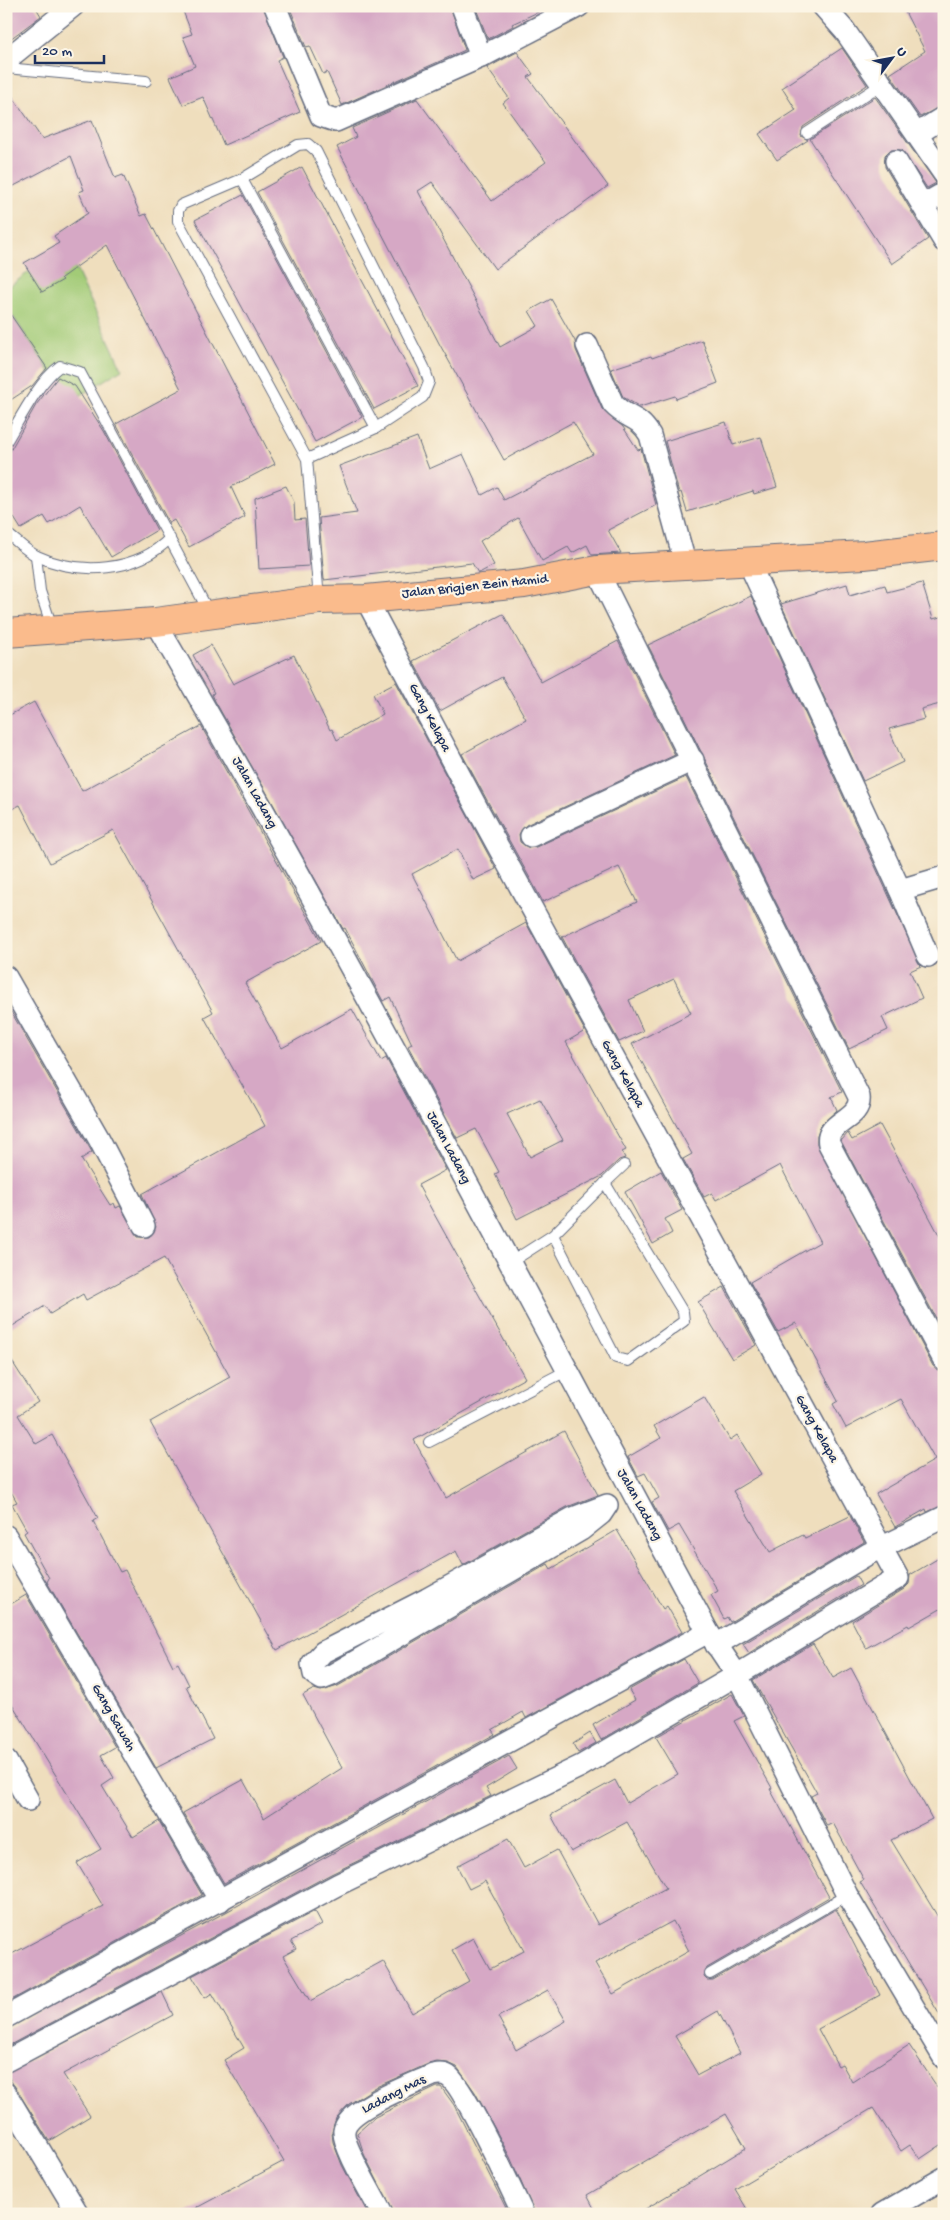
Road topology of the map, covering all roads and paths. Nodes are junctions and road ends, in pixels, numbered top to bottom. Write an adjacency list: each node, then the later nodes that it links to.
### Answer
1 (73, 6): 7 (street)
2 (275, 6): 6 (street)
3 (462, 6): 6 (street)
4 (579, 6): 6 (street)
5 (824, 6): 10 (street)
6 (481, 57)
7 (6, 60)
8 (6, 68): 9 (lane)
9 (146, 81)
10 (882, 84): 12 (lane); 13 (street)
11 (944, 117): 13 (street)
12 (807, 133)
13 (917, 134): 15 (street)
14 (896, 161): 18 (street)
15 (944, 174)
16 (242, 179): 21 (lane); 21 (lane); 23 (lane)
17 (944, 193): 18 (street)
18 (924, 205): 19 (street)
19 (944, 241)
20 (587, 345): 29 (street)
21 (376, 428): 23 (lane)
22 (6, 442): 25 (lane)
23 (307, 459): 32 (lane)
24 (6, 533): 27 (lane)
25 (170, 538): 27 (lane); 33 (lane)
26 (944, 546): 28 (main road, Jalan Brigjen Zein Hamid)
27 (36, 556): 35 (lane)
28 (748, 561): 29 (main road, Jalan Brigjen Zein Hamid); 40 (street)
29 (686, 566): 30 (main road, Jalan Brigjen Zein Hamid)
30 (598, 570): 31 (main road, Jalan Brigjen Zein Hamid); 37 (street)
31 (366, 599): 32 (main road, Jalan Brigjen Zein Hamid); 54 (street, Gang Kelapa)
32 (319, 600): 33 (main road, Jalan Brigjen Zein Hamid)
33 (211, 615): 34 (main road, Jalan Brigjen Zein Hamid)
34 (155, 622): 35 (main road, Jalan Brigjen Zein Hamid); 47 (street, Jalan Ladang)
35 (53, 628): 36 (main road, Jalan Brigjen Zein Hamid)
36 (6, 633)
37 (693, 760): 38 (street); 48 (street)
38 (531, 836)
39 (944, 877): 40 (street)
40 (900, 890): 41 (street)
41 (928, 956)
42 (6, 977): 45 (street)
43 (624, 1166): 44 (lane)
44 (605, 1183): 46 (lane); 46 (lane)
45 (144, 1226)
46 (552, 1235): 47 (lane)
47 (511, 1262): 49 (street, Jalan Ladang)
48 (944, 1360)
49 (566, 1371): 50 (lane); 51 (street, Jalan Ladang)
50 (429, 1442)
51 (630, 1490): 55 (street); 57 (street, Jalan Ladang)
52 (944, 1517): 54 (street)
53 (6, 1536): 63 (street, Gang Sawah)
54 (881, 1547): 57 (street); 59 (street, Gang Kelapa)
55 (432, 1608): 56 (street); 58 (street)
56 (359, 1634): 58 (street); 58 (street)
57 (712, 1639): 59 (street, Jalan Ladang); 63 (street)
58 (372, 1653)
59 (737, 1675): 62 (street, Jalan Ladang); 67 (street)
60 (6, 1761): 61 (street)
61 (28, 1800)
62 (847, 1896): 64 (lane); 66 (street, Jalan Ladang)
63 (220, 1901): 65 (street)
64 (710, 1974)
65 (6, 2017)
66 (941, 2048)
67 (6, 2060)
68 (6, 2094): 70 (street)
69 (944, 2178): 73 (street)
70 (78, 2214)
71 (382, 2214): 72 (street, Ladang Mas)
72 (523, 2214)
73 (882, 2214)

